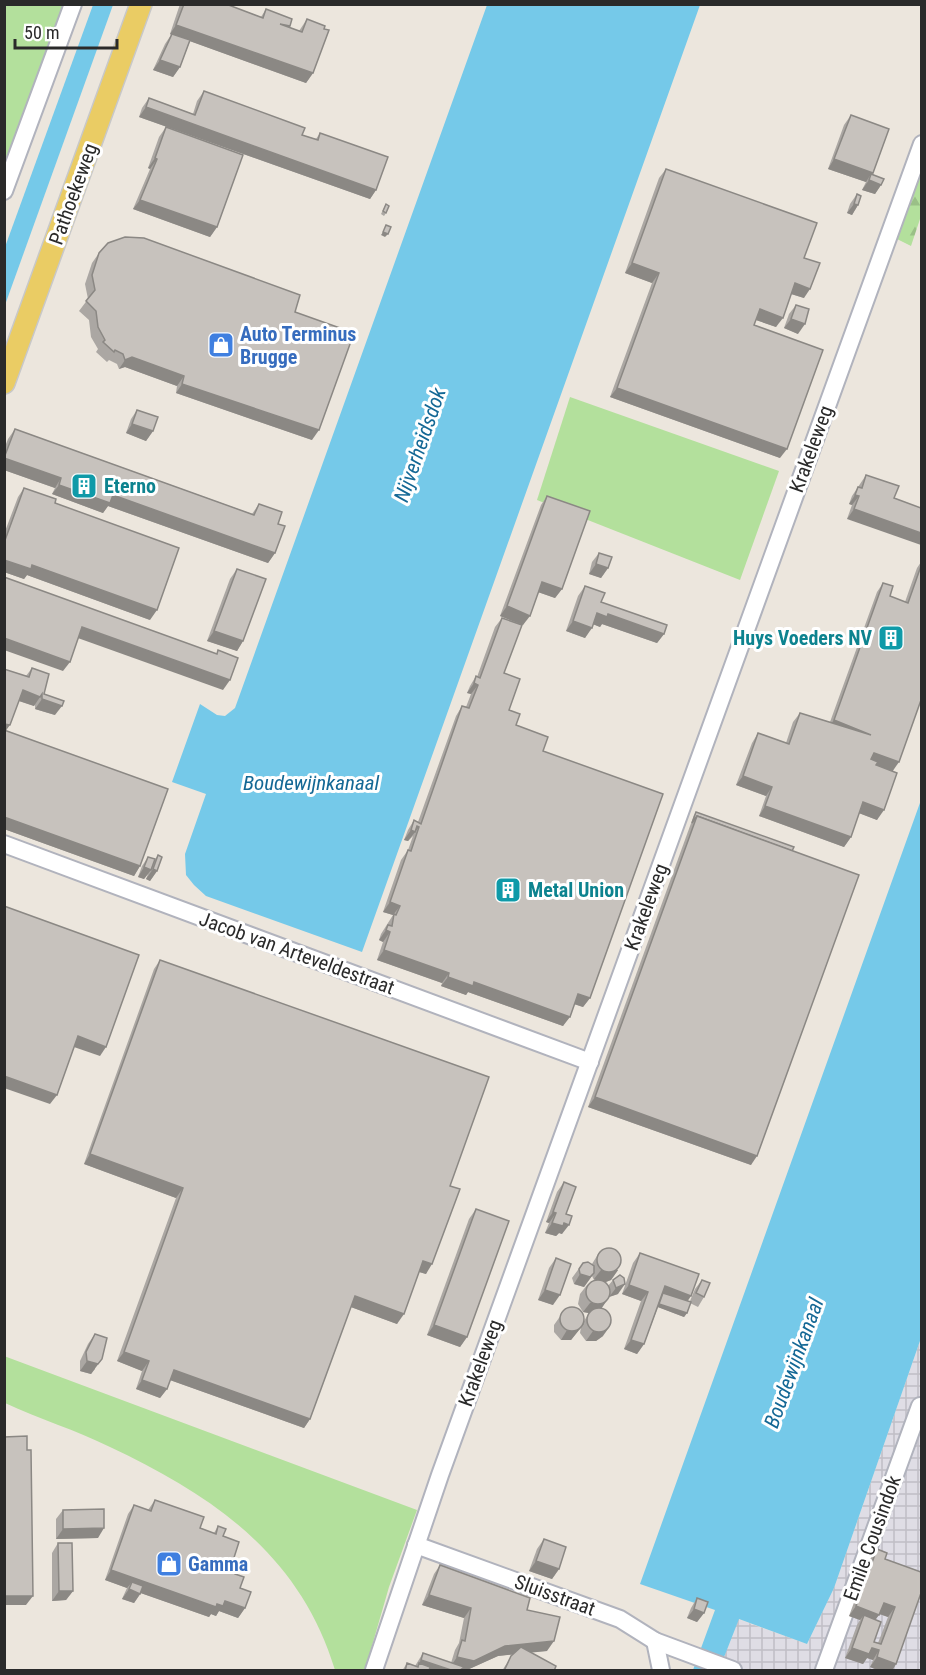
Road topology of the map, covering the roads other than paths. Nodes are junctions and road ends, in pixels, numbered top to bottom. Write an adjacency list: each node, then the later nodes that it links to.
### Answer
1 (73, 4): 4 (street)
2 (141, 4): 5 (main road, Pathoekeweg)
3 (921, 144): 7 (street, Krakeleweg)
4 (4, 191)
5 (4, 383)
6 (4, 844): 7 (street, Jacob van Arteveldestraat)
7 (590, 1062): 9 (street, Krakeleweg)
8 (920, 1406): 14 (street, Emile Cousindok)
9 (416, 1545): 10 (street, Sluisstraat); 12 (street, Krakeleweg)
10 (655, 1641): 11 (street, Sluisstraat); 13 (street)
11 (732, 1670)
12 (374, 1671)
13 (661, 1671)
14 (824, 1671)

